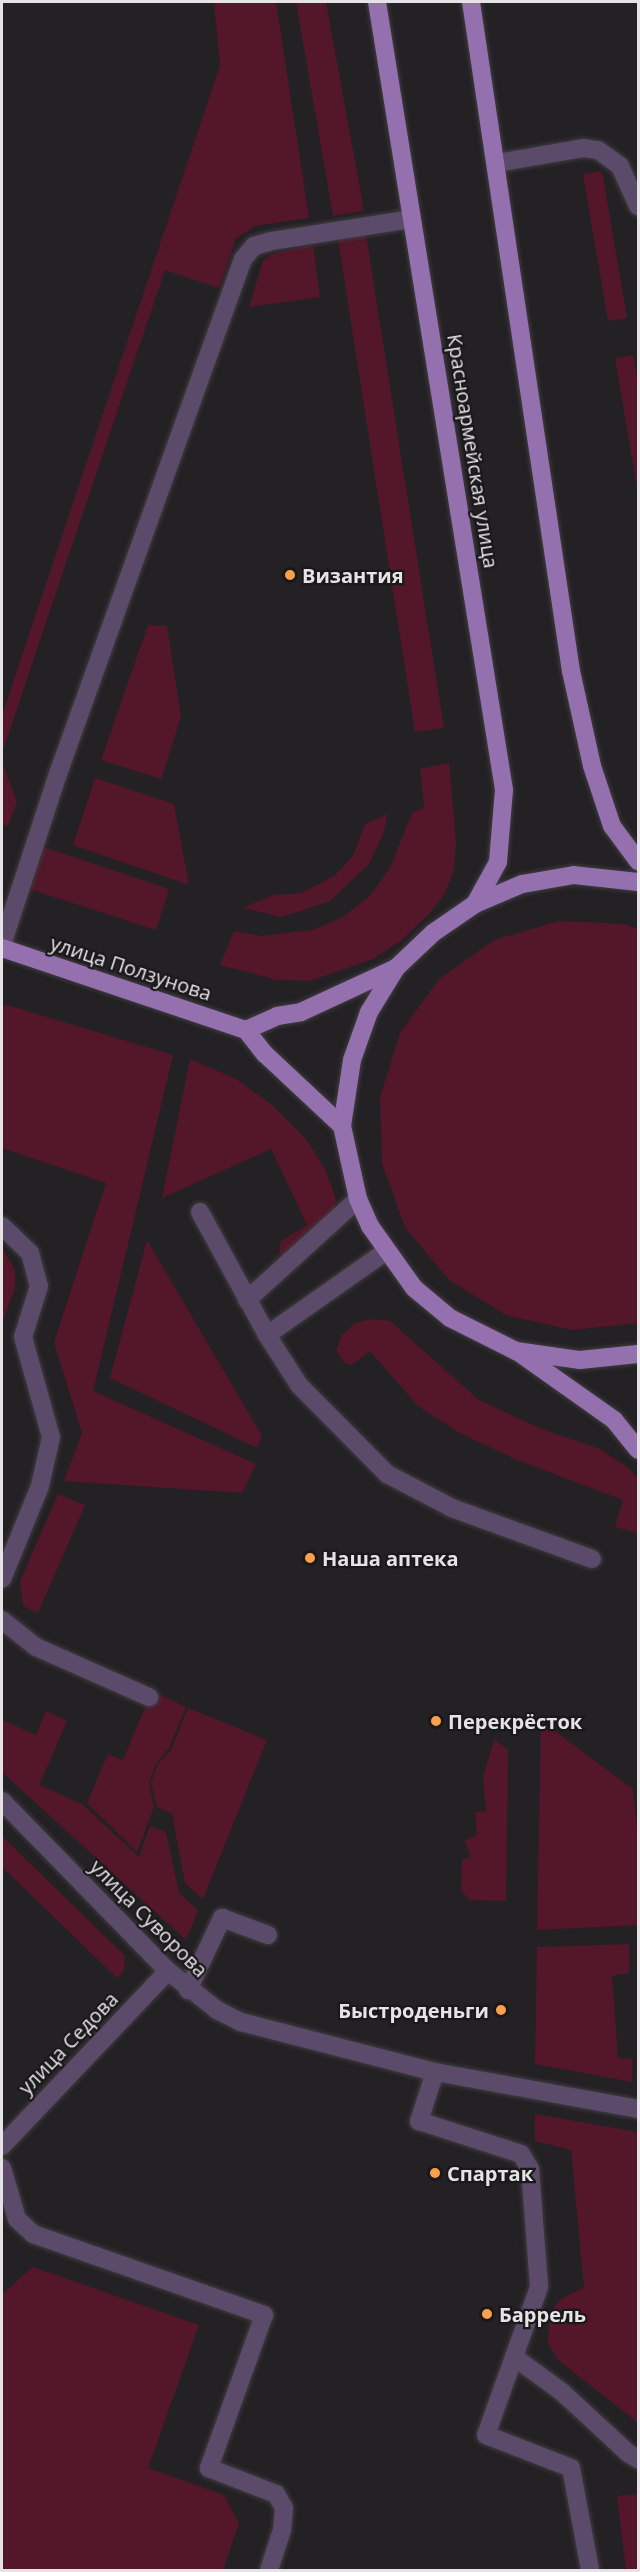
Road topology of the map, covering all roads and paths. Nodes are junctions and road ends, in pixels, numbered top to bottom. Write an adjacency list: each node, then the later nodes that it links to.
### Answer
1 (377, 2): 5 (main road, Красноармейская улица)
2 (471, 2): 3 (main road)
3 (497, 163): 4 (street); 6 (main road)
4 (639, 206)
5 (411, 219): 8 (main road, Красноармейская улица); 9 (street)
6 (639, 861)
7 (639, 882): 8 (main road)
8 (475, 904): 10 (main road)
9 (2, 947): 11 (main road, улица Ползунова)
10 (396, 968): 11 (main road); 12 (main road)
11 (246, 1030): 12 (main road)
12 (342, 1126): 13 (main road)
13 (358, 1199): 16 (main road); 17 (street)
14 (200, 1212): 17 (street)
15 (2, 1226): 23 (street)
16 (385, 1252): 18 (street); 19 (main road)
17 (247, 1300): 18 (street)
18 (267, 1335): 22 (street)
19 (516, 1351): 20 (main road); 21 (main road)
20 (634, 1357)
21 (639, 1450)
22 (592, 1558)
23 (2, 1579)
24 (2, 1620): 25 (street)
25 (149, 1697)
26 (2, 1801): 28 (street, улица Суворова)
27 (268, 1935): 29 (street)
28 (168, 1971): 29 (street, улица Суворова); 32 (street, улица Седова)
29 (188, 1990): 30 (street, улица Суворова)
30 (435, 2072): 31 (street, улица Суворова); 34 (street)
31 (639, 2109)
32 (2, 2146)
33 (2, 2168): 36 (street)
34 (514, 2357): 35 (street); 37 (street)
35 (639, 2459)
36 (269, 2571)
37 (590, 2571)

